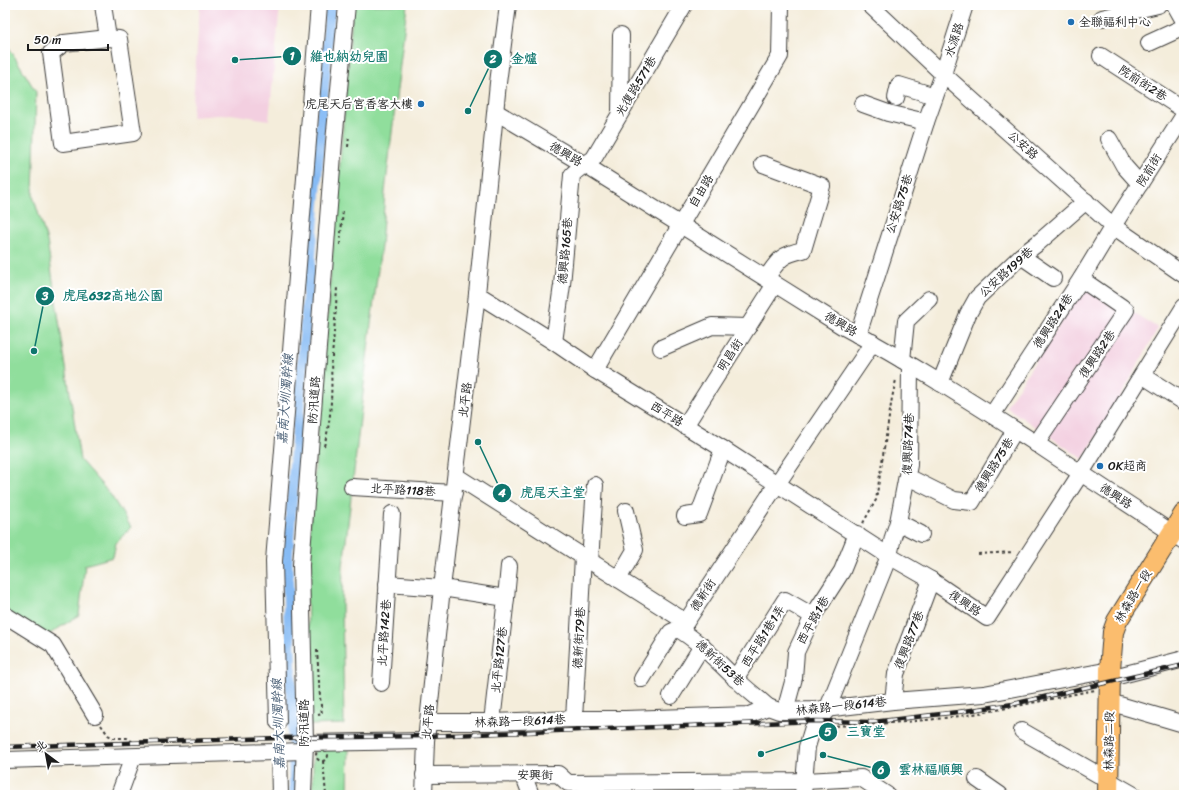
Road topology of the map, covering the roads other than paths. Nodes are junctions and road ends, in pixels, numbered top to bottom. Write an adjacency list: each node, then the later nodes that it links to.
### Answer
1 (103, 5): 15 (street)
2 (319, 5): 95 (street)
3 (347, 5): 101 (street, 防汛道路)
4 (508, 5): 23 (street, 北平路)
5 (684, 5): 24 (street, 光復路571巷)
6 (781, 5): 32 (street, 自由路)
7 (870, 5): 18 (street, 公安路)
8 (965, 5): 18 (street, 水源路)
9 (1158, 5): 11 (street)
10 (1175, 5): 12 (street)
11 (1102, 18)
12 (1184, 21)
13 (1184, 27): 16 (street)
14 (621, 35): 24 (street)
15 (108, 38): 15 (street)
16 (1149, 42)
17 (1102, 56): 22 (street, 院前街2巷)
18 (943, 74): 19 (street, 公安路75巷); 31 (street, 公安路)
19 (935, 96): 20 (street); 26 (street, 公安路75巷)
20 (896, 98)
21 (863, 104): 26 (street)
22 (1184, 110)
23 (496, 112): 29 (street, 德興路); 39 (street, 北平路)
24 (620, 113): 29 (street, 光復路571巷)
25 (1184, 114): 30 (street, 院前街)
26 (926, 122): 43 (street, 公安路75巷)
27 (1109, 139): 30 (street)
28 (763, 164): 38 (street, 明昌街)
29 (585, 165): 32 (street, 德興路); 44 (street, 德興路165巷)
30 (1140, 184): 33 (street, 院前街)
31 (1086, 201): 33 (street, 公安路); 34 (street, 公安路199巷)
32 (681, 225): 38 (street, 德興路); 47 (street, 自由路)
33 (1113, 226): 35 (street, 公安路); 37 (street, 德興路24巷)
34 (1021, 256): 36 (street); 49 (street, 公安路199巷)
35 (1184, 275)
36 (1053, 278)
37 (1081, 279): 51 (street, 德興路24巷); 54 (street, 復興路2巷)
38 (770, 281): 42 (street, 明昌街); 43 (street, 德興路)
39 (477, 294): 44 (street, 西平路); 57 (street, 北平路)
40 (929, 298): 46 (street, 復興路74巷)
41 (1184, 307): 48 (street, 復興路)
42 (748, 327): 45 (street); 52 (street, 明昌街)
43 (865, 338): 46 (street, 德興路); 59 (street, 德新街)
44 (554, 342): 47 (street, 西平路)
45 (661, 348)
46 (906, 363): 49 (street, 德興路); 58 (street, 復興路74巷)
47 (595, 370): 52 (street, 西平路)
48 (1142, 375): 50 (street); 56 (street, 復興路)
49 (940, 382): 51 (street, 德興路)
50 (1184, 402)
51 (992, 415): 53 (street, 德興路)
52 (685, 426): 55 (street, 西平路)
53 (1016, 430): 54 (street, 德興路); 58 (street, 德興路75巷)
54 (1036, 444): 56 (street, 德興路)
55 (723, 449): 59 (street, 西平路); 66 (street)
56 (1081, 473): 70 (street, 德興路); 75 (street, 復興路)
57 (456, 476): 62 (street, 北平路); 72 (street, 德新街)
58 (908, 477): 67 (street, 復興路74巷)
59 (777, 484): 68 (street, 西平路); 81 (street, 德新街)
60 (595, 485): 72 (street, 德新街79巷)
61 (352, 487): 62 (street, 北平路118巷)
62 (454, 493): 77 (street, 北平路)
63 (626, 511): 74 (street)
64 (392, 514): 76 (street, 北平路142巷)
65 (1184, 514): 70 (main road, 林森路一段)
66 (685, 516)
67 (898, 522): 69 (street); 71 (street, 復興路74巷)
68 (857, 534): 71 (street, 西平路); 80 (street, 西平路1巷)
69 (921, 534)
70 (1178, 537): 87 (main road, 林森路一段)
71 (889, 556): 75 (street, 復興路); 91 (street)
72 (586, 560): 74 (street, 德新街); 94 (street, 德新街79巷)
73 (509, 566): 78 (street, 北平路127巷)
74 (618, 579): 81 (street, 德新街)
75 (931, 580): 89 (street, 復興路77巷)
76 (387, 584): 77 (street, 北平路142巷); 86 (street, 北平路142巷)
77 (442, 588): 78 (street); 96 (street, 北平路)
78 (506, 598): 97 (street, 北平路127巷)
79 (5, 615): 93 (street)
80 (814, 616): 85 (street, 西平路1巷1弄); 92 (street, 西平路1巷)
81 (682, 625): 82 (street, 德新街53巷); 84 (street)
82 (702, 646): 85 (street, 德新街53巷); 88 (street)
83 (1184, 659): 87 (street, 林森路一段614巷)
84 (642, 679)
85 (736, 679): 90 (street, 德新街53巷)
86 (380, 682)
87 (1110, 684): 89 (street, 林森路一段614巷); 98 (street); 108 (main road, 林森路二段)
88 (671, 696)
89 (893, 701): 91 (street, 林森路一段614巷)
90 (768, 707): 92 (street, 林森路一段614巷); 94 (street, 林森路一段614巷)
91 (827, 710): 92 (street, 林森路一段614巷); 110 (street)
92 (785, 711)
93 (95, 715)
94 (574, 719): 97 (street, 林森路一段614巷)
95 (278, 722)
96 (428, 722): 97 (street, 林森路一段614巷); 100 (street, 北平路)
97 (492, 722)
98 (1184, 724)
99 (1022, 731): 108 (street)
100 (426, 741): 101 (street); 106 (street, 北平路)
101 (305, 747): 102 (street); 113 (street, 防汛道路)
102 (279, 752): 103 (street); 112 (street)
103 (133, 757): 104 (street); 111 (street)
104 (5, 760)
105 (523, 774): 106 (street, 安興街); 109 (street, 安興街); 115 (street)
106 (424, 775): 114 (street, 北平路)
107 (977, 779): 117 (street)
108 (1108, 787): 118 (street)
109 (643, 788): 110 (street, 安興街)
110 (804, 788): 116 (street, 安興街)
111 (119, 795)
112 (280, 795)
113 (303, 795)
114 (424, 795)
115 (532, 795)
116 (888, 795)
117 (1000, 795)
118 (1134, 795)

